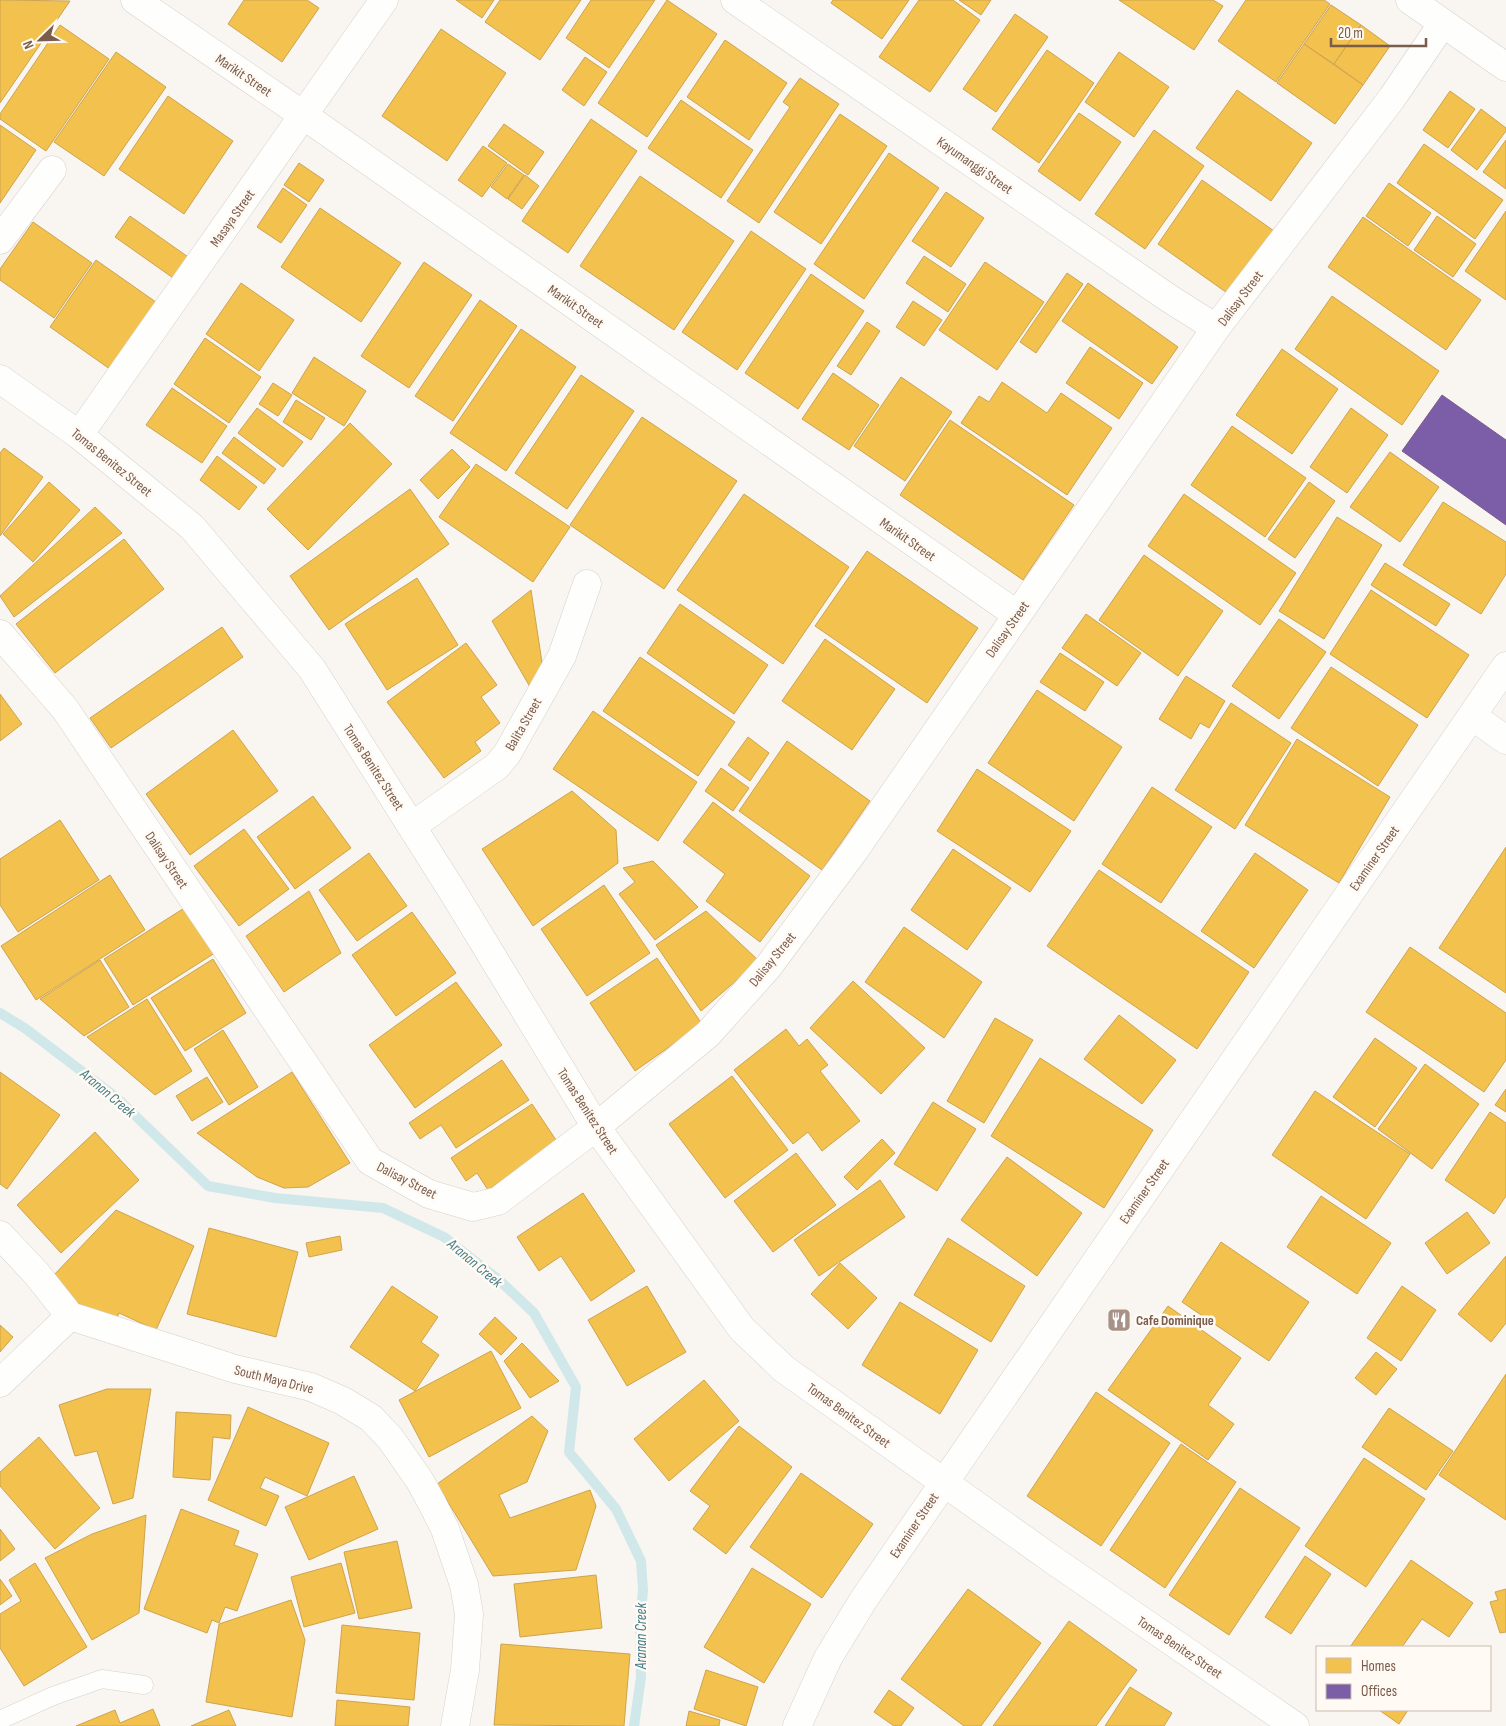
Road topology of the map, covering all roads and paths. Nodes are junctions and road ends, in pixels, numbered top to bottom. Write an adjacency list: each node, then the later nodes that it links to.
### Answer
1 (134, 0): 7 (street, Marikit Street)
2 (384, 0): 7 (street, Masaya Street)
3 (735, 0): 10 (street, Kayumanggi Street)
4 (1410, 0): 5 (street)
5 (1443, 23): 6 (street); 10 (street, Dalisay Street)
6 (1506, 67)
7 (303, 115): 12 (street, Masaya Street); 14 (street, Marikit Street)
8 (52, 170): 9 (street)
9 (0, 240)
10 (1216, 328): 14 (street, Dalisay Street)
11 (0, 379): 12 (street, Tomas Benitez Street)
12 (79, 434): 19 (street, Tomas Benitez Street)
13 (587, 584): 19 (street, Balita Street)
14 (1016, 614): 20 (street, Dalisay Street)
15 (0, 634): 20 (street, Dalisay Street)
16 (1506, 666): 17 (street, Examiner Street)
17 (1472, 716): 18 (street); 24 (street, Examiner Street)
18 (1506, 740)
19 (412, 826): 20 (street, Tomas Benitez Street)
20 (596, 1127): 24 (street, Tomas Benitez Street)
21 (0, 1235): 22 (street)
22 (70, 1316): 23 (street); 27 (street, South Maya Drive)
23 (0, 1383)
24 (943, 1482): 28 (street, Examiner Street); 29 (street, Tomas Benitez Street)
25 (144, 1685): 26 (lane)
26 (0, 1720)
27 (455, 1726)
28 (797, 1726)
29 (1295, 1726)

